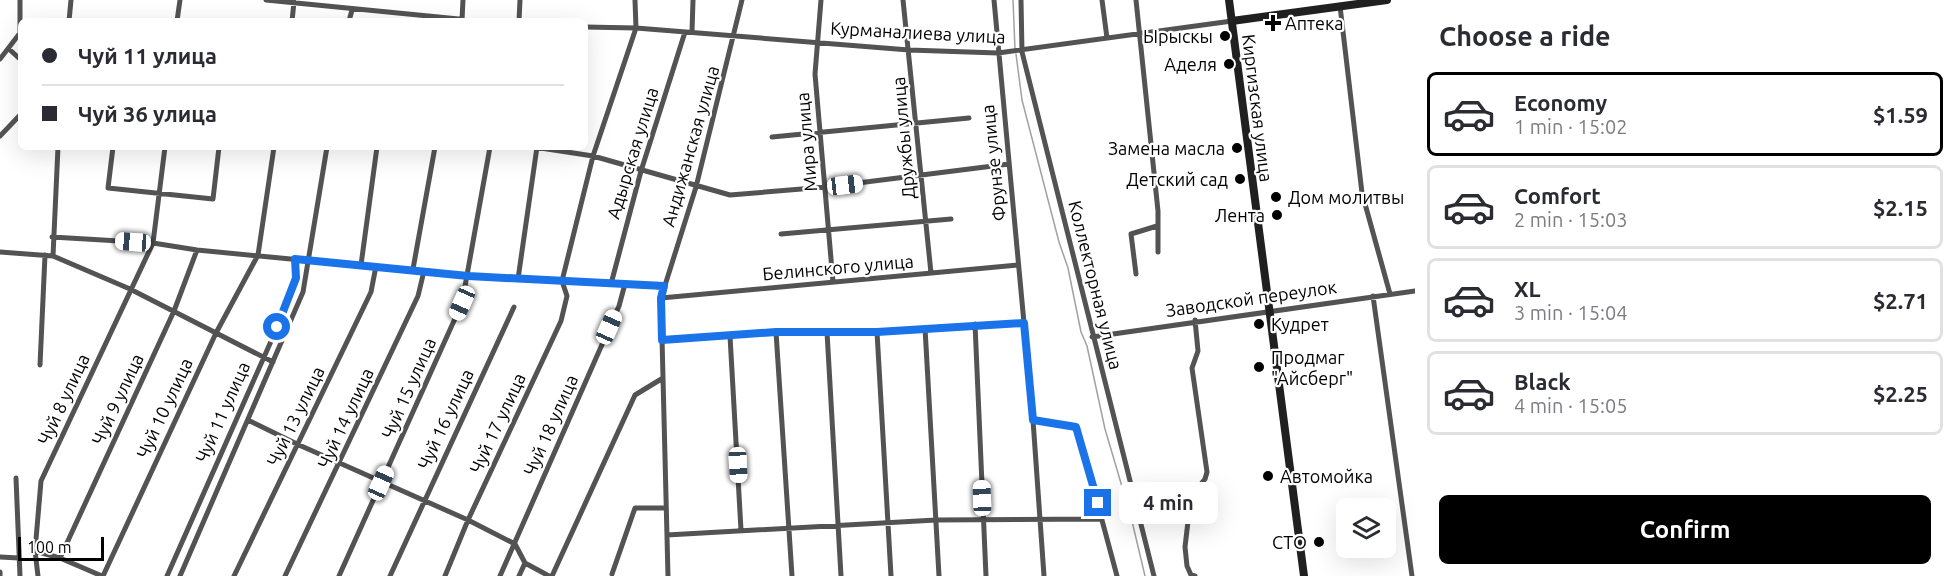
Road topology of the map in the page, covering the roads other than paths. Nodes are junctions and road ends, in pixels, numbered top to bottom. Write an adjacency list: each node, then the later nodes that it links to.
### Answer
1 (20, 0): 22 (street)
2 (71, 0): 23 (street)
3 (180, 0): 24 (street)
4 (266, 0): 18 (street)
5 (463, 0): 28 (street)
6 (520, 0): 29 (street)
7 (635, 0): 32 (street)
8 (693, 0): 33 (street, Адырская улица)
9 (742, 0): 36 (street, Андижанская улица)
10 (821, 0): 38 (street, Мира улица)
11 (903, 0): 40 (street, Дружбы улица)
12 (994, 0): 42 (street, Фрунзе улица)
13 (1021, 0): 41 (street, Коллекторная улица)
14 (1102, 0): 37 (street)
15 (1136, 0): 34 (street)
16 (1229, 0): 30 (main road, Киргизская улица)
17 (1387, 0): 20 (main road, Курманалиева улица)
18 (294, 2): 21 (street); 25 (street)
19 (1328, 4): 20 (main road, Курманалиева улица); 30 (main road, Курманалиева улица)
20 (1340, 6): 100 (street)
21 (352, 10): 26 (street); 27 (street)
22 (20, 18)
23 (69, 18)
24 (177, 18)
25 (291, 18)
26 (350, 18)
27 (401, 18)
28 (462, 18)
29 (519, 18)
30 (1232, 21): 34 (street, Курманалиева улица); 104 (main road, Киргизская улица)
31 (588, 27): 32 (street, Курманалиева улица)
32 (636, 28): 33 (street, Курманалиева улица); 62 (street, Чуй 17 улица)
33 (688, 32): 36 (street, Курманалиева улица); 64 (street, Адырская улица)
34 (1140, 33): 37 (street, Курманалиева улица); 71 (street)
35 (18, 36): 39 (street)
36 (732, 36): 38 (street, Курманалиева улица); 66 (street, Андижанская улица)
37 (1107, 38): 41 (street, Курманалиева улица)
38 (816, 42): 40 (street, Курманалиева улица); 48 (street, Мира улица)
39 (9, 50): 43 (street); 44 (street)
40 (909, 50): 42 (street, Курманалиева улица); 47 (street, Дружбы улица)
41 (1022, 52): 42 (street, Курманалиева улица); 115 (street, Коллекторная улица)
42 (998, 53): 63 (street, Фрунзе улица)
43 (18, 58)
44 (0, 59)
45 (18, 117): 49 (street)
46 (969, 118): 47 (street)
47 (916, 123): 48 (street); 65 (street, Дружбы улица)
48 (822, 133): 50 (street); 67 (street, Мира улица)
49 (0, 136)
50 (772, 137)
51 (58, 150): 74 (street)
52 (113, 150): 68 (street)
53 (165, 150): 68 (street, Чуй 8 улица)
54 (219, 150): 68 (street)
55 (274, 150): 80 (street, Чуй 10 улица)
56 (327, 150): 83 (street)
57 (377, 150): 84 (street)
58 (434, 150): 87 (street)
59 (489, 150): 91 (street, Чуй 15 улица)
60 (536, 150): 92 (street)
61 (555, 150): 62 (street)
62 (593, 156): 64 (street); 93 (street, Чуй 17 улица)
63 (1009, 164): 65 (street); 85 (street, Фрунзе улица)
64 (641, 171): 66 (street); 95 (street, Адырская улица)
65 (921, 176): 67 (street); 70 (street, Дружбы улица)
66 (696, 187): 67 (street); 97 (street, Андижанская улица)
67 (826, 188): 72 (street, Мира улица)
68 (161, 193): 75 (street, Чуй 8 улица)
69 (951, 219): 70 (street)
70 (926, 221): 72 (street); 89 (street, Дружбы улица)
71 (1156, 226): 78 (street); 90 (street)
72 (829, 230): 73 (street); 94 (street, Мира улица)
73 (782, 234)
74 (52, 237): 75 (street); 81 (street)
75 (153, 243): 76 (street); 98 (street, Чуй 8 улица)
76 (197, 250): 80 (street); 105 (street, Чуй 9 улица)
77 (0, 252): 79 (street)
78 (1158, 252)
79 (45, 255): 81 (street); 119 (street)
80 (258, 255): 82 (street); 113 (street, Чуй 10 улица)
81 (53, 256): 98 (street)
82 (295, 259): 83 (street); 117 (street, Чуй 11 улица)
83 (309, 260): 84 (street); 118 (street)
84 (361, 265): 86 (street)
85 (1018, 265): 89 (street, Белинского улица); 107 (street, Фрунзе улица)
86 (376, 266): 87 (street); 123 (street, Чуй 13 улица)
87 (412, 269): 88 (street)
88 (424, 271): 91 (street); 124 (street, Чуй 14 улица)
89 (931, 273): 94 (street, Белинского улица)
90 (1136, 274)
91 (468, 276): 92 (street); 126 (street, Чуй 15 улица)
92 (518, 279): 93 (street)
93 (562, 281): 95 (street); 131 (street, Чуй 17 улица)
94 (833, 282): 102 (street, Белинского улица)
95 (611, 284): 96 (street)
96 (625, 284): 97 (street); 139 (street, Чуй 18 улица)
97 (664, 286): 102 (street, Андижанская улица)
98 (130, 289): 105 (street); 140 (street, Чуй 8 улица)
99 (1415, 291): 100 (street, Заводской переулок)
100 (1390, 294): 101 (street, Заводской переулок)
101 (1373, 296): 104 (street, Заводской переулок); 170 (street)
102 (661, 298): 116 (street, Андижанская улица)
103 (514, 308): 127 (street, Чуй 16 улица)
104 (1269, 310): 106 (street, Заводской переулок); 169 (main road, Киргизская улица)
105 (174, 311): 113 (street); 143 (street, Чуй 9 улица)
106 (1195, 320): 115 (street, Заводской переулок); 168 (street)
107 (1024, 323): 108 (street); 122 (street, Фрунзе улица)
108 (975, 324): 109 (street); 132 (street)
109 (925, 328): 112 (street); 129 (street)
110 (776, 332): 111 (street); 114 (street); 136 (street)
111 (827, 332): 112 (street); 135 (street)
112 (877, 332): 134 (street)
113 (216, 333): 117 (street); 148 (street, Чуй 10 улица)
114 (730, 336): 116 (street); 137 (street)
115 (1092, 337): 167 (street, Коллекторная улица)
116 (662, 340): 120 (street, Андижанская улица)
117 (262, 357): 118 (street); 149 (street, Чуй 11 улица)
118 (273, 362): 121 (street)
119 (40, 365)
120 (663, 378): 128 (street, Андижанская улица); 158 (street)
121 (248, 420): 123 (street); 150 (street)
122 (1033, 420): 130 (street); 133 (street, Фрунзе улица)
123 (299, 445): 124 (street); 151 (street, Чуй 13 улица)
124 (341, 462): 126 (street); 152 (street, Чуй 14 улица)
125 (16, 478): 142 (street)
126 (381, 483): 127 (street); 153 (street, Чуй 15 улица)
127 (423, 501): 131 (street); 154 (street, Чуй 16 улица)
128 (666, 508): 138 (street, Андижанская улица); 145 (street)
129 (936, 519): 132 (street); 134 (street); 163 (street)
130 (1102, 519): 133 (street); 166 (street)
131 (468, 520): 139 (street); 155 (street, Чуй 17 улица)
132 (983, 520): 133 (street); 164 (street)
133 (1040, 521): 165 (street, Фрунзе улица)
134 (888, 522): 135 (street); 162 (street)
135 (838, 525): 136 (street); 161 (street)
136 (789, 528): 137 (street); 160 (street)
137 (741, 530): 138 (street)
138 (667, 535): 159 (street, Андижанская улица)
139 (514, 544): 144 (street); 156 (street, Чуй 18 улица)
140 (35, 551): 143 (street); 147 (street, Чуй 8 улица)
141 (0, 557): 142 (street)
142 (19, 558): 146 (street)
143 (60, 558): 148 (street)
144 (525, 563): 157 (street); 158 (street)
145 (612, 574)
146 (20, 576)
147 (38, 576)
148 (102, 576)
149 (167, 576)
150 (180, 576)
151 (234, 576)
152 (285, 576)
153 (339, 576)
154 (390, 576)
155 (445, 576)
156 (500, 576)
157 (519, 576)
158 (551, 576)
159 (668, 576)
160 (792, 576)
161 (841, 576)
162 (891, 576)
163 (939, 576)
164 (986, 576)
165 (1044, 576)
166 (1117, 576)
167 (1154, 576)
168 (1195, 576)
169 (1304, 576)
170 (1412, 576)

